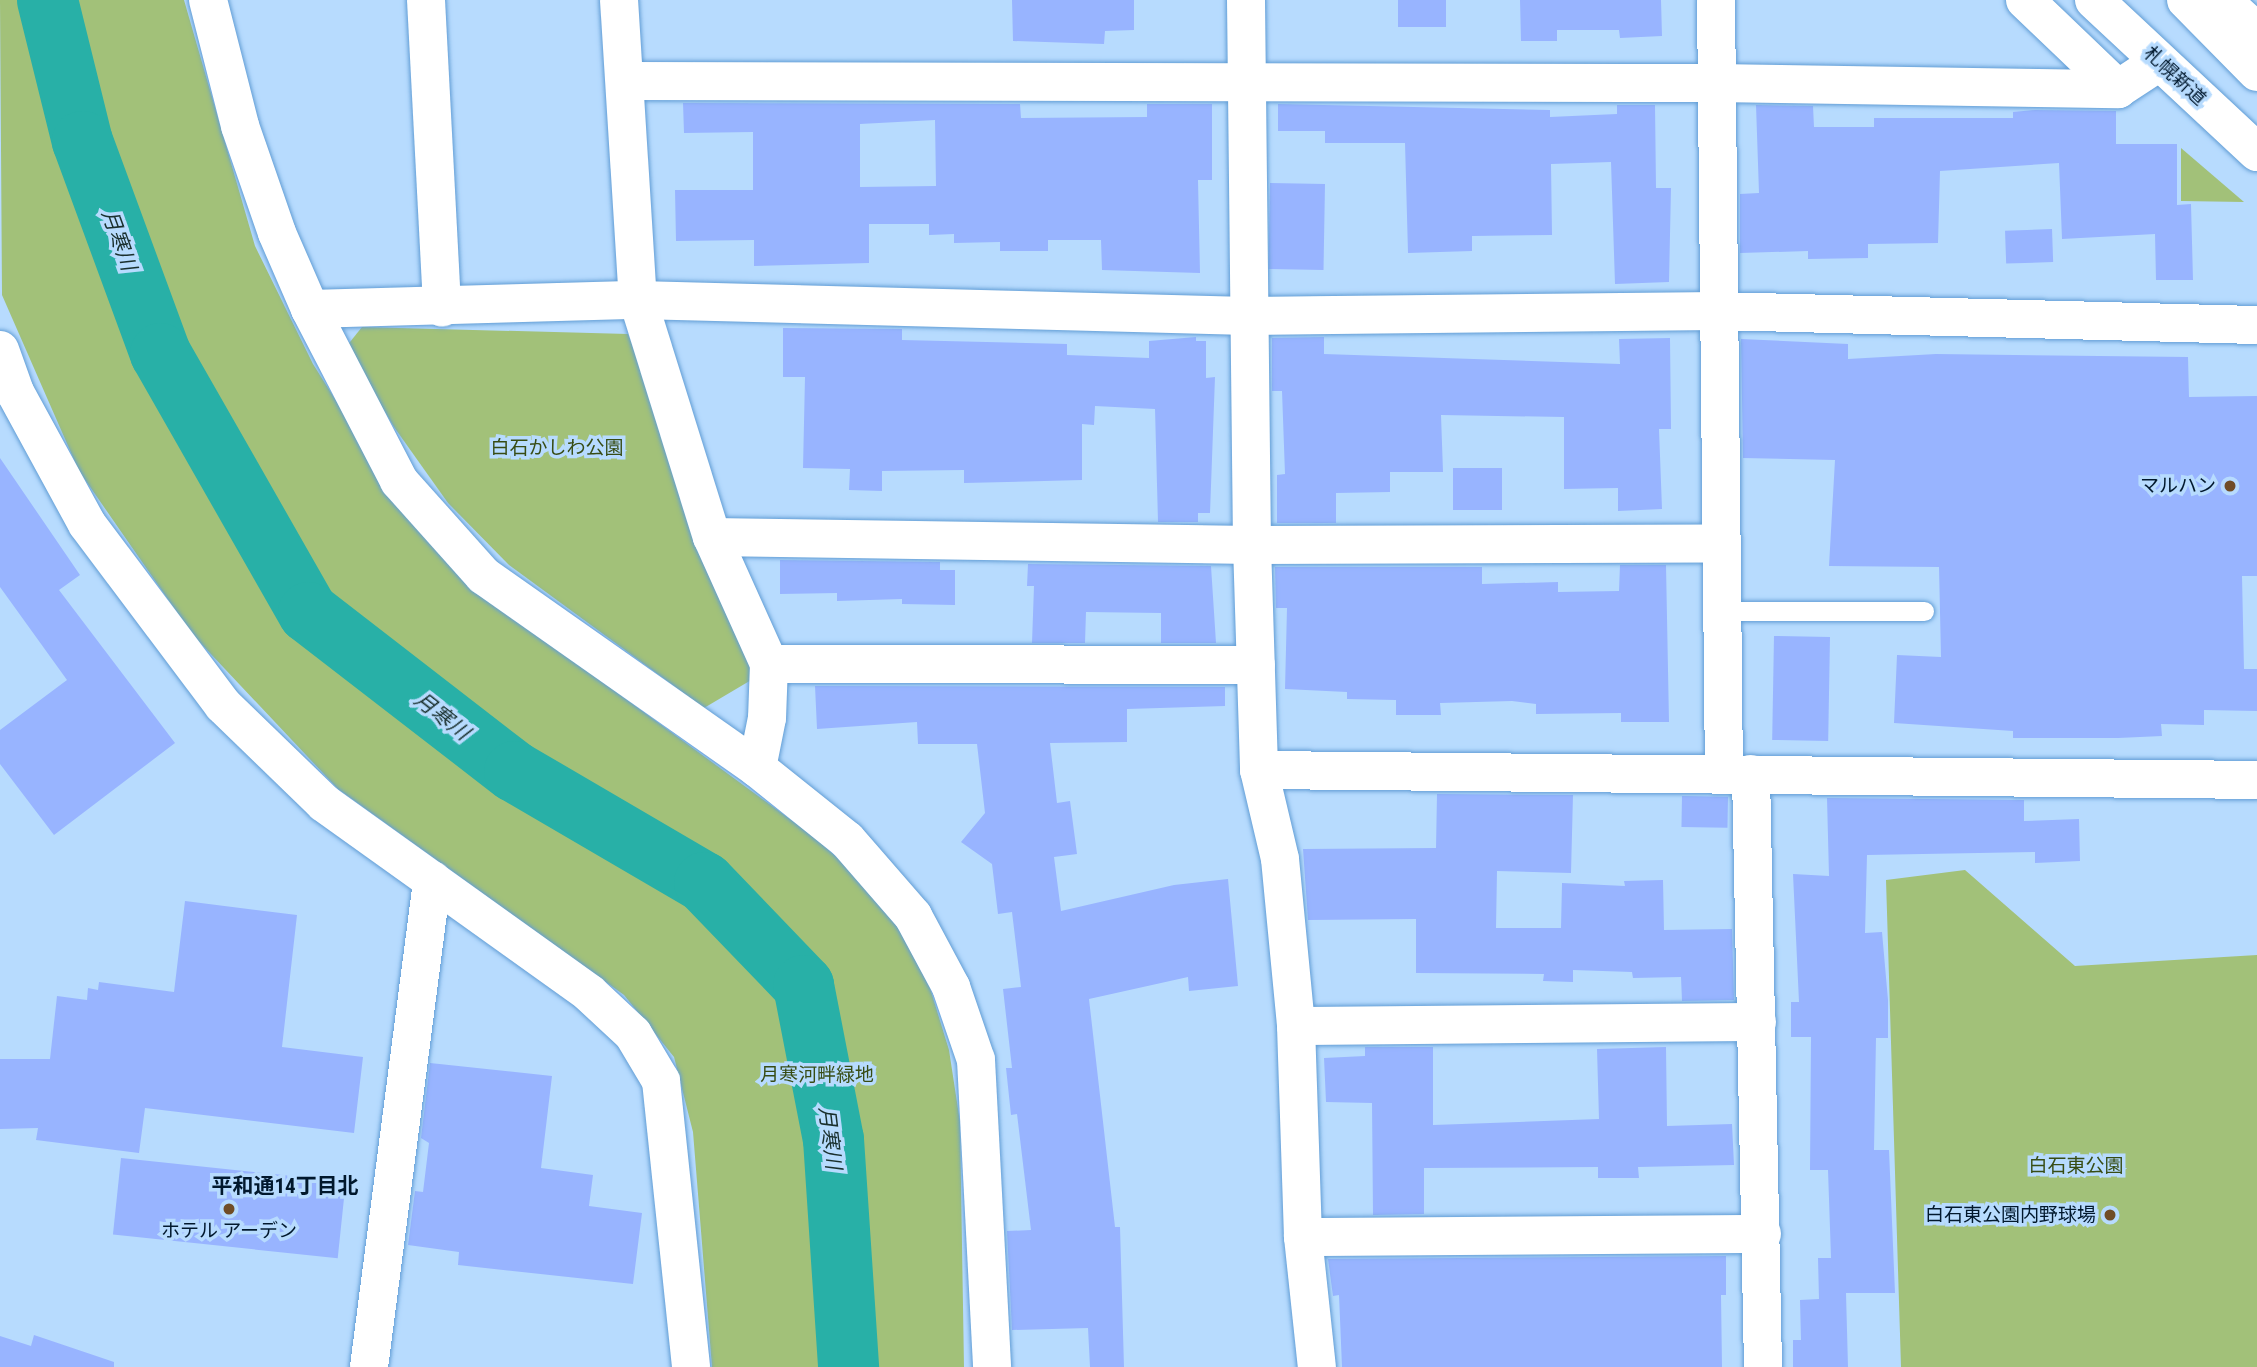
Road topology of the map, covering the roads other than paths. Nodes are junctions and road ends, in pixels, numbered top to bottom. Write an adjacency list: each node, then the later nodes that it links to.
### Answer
1 (208, 0): 20 (main road)
2 (426, 0): 19 (main road)
3 (619, 0): 13 (main road)
4 (1246, 0): 15 (main road)
5 (1716, 0): 14 (main road)
6 (2025, 0): 16 (main road)
7 (2094, 0): 11 (main road, 札幌新道)
8 (2186, 0): 12 (main road)
9 (2222, 0): 10 (main road)
10 (2257, 32)
11 (2159, 62): 16 (main road); 17 (main road, 札幌新道)
12 (2257, 72)
13 (626, 81): 15 (main road); 18 (main road)
14 (1716, 83): 15 (main road); 16 (main road); 21 (main road)
15 (1247, 86): 22 (main road)
16 (2118, 89)
17 (2257, 152)
18 (638, 300): 19 (main road); 22 (main road); 25 (main road)
19 (442, 308): 20 (main road)
20 (310, 309): 32 (main road)
21 (1718, 311): 22 (main road); 23 (main road); 26 (main road)
22 (1248, 316): 27 (main road)
23 (2257, 325)
24 (1, 354): 36 (main road)
25 (712, 537): 27 (main road); 30 (main road)
26 (1721, 543): 27 (main road); 28 (main road)
27 (1252, 545): 31 (main road)
28 (1722, 611): 29 (lane); 34 (main road)
29 (1924, 611)
30 (769, 664): 31 (main road); 32 (main road)
31 (1256, 664): 33 (main road)
32 (757, 768): 43 (main road)
33 (1259, 770): 34 (main road); 38 (main road)
34 (1737, 774): 35 (main road); 37 (main road)
35 (2257, 780)
36 (432, 880): 41 (main road); 42 (main road)
37 (1757, 1022): 38 (main road); 39 (main road)
38 (1296, 1026): 40 (main road)
39 (1762, 1234): 40 (main road); 45 (main road)
40 (1303, 1237): 44 (main road)
41 (369, 1367)
42 (691, 1367)
43 (992, 1367)
44 (1317, 1367)
45 (1763, 1367)

